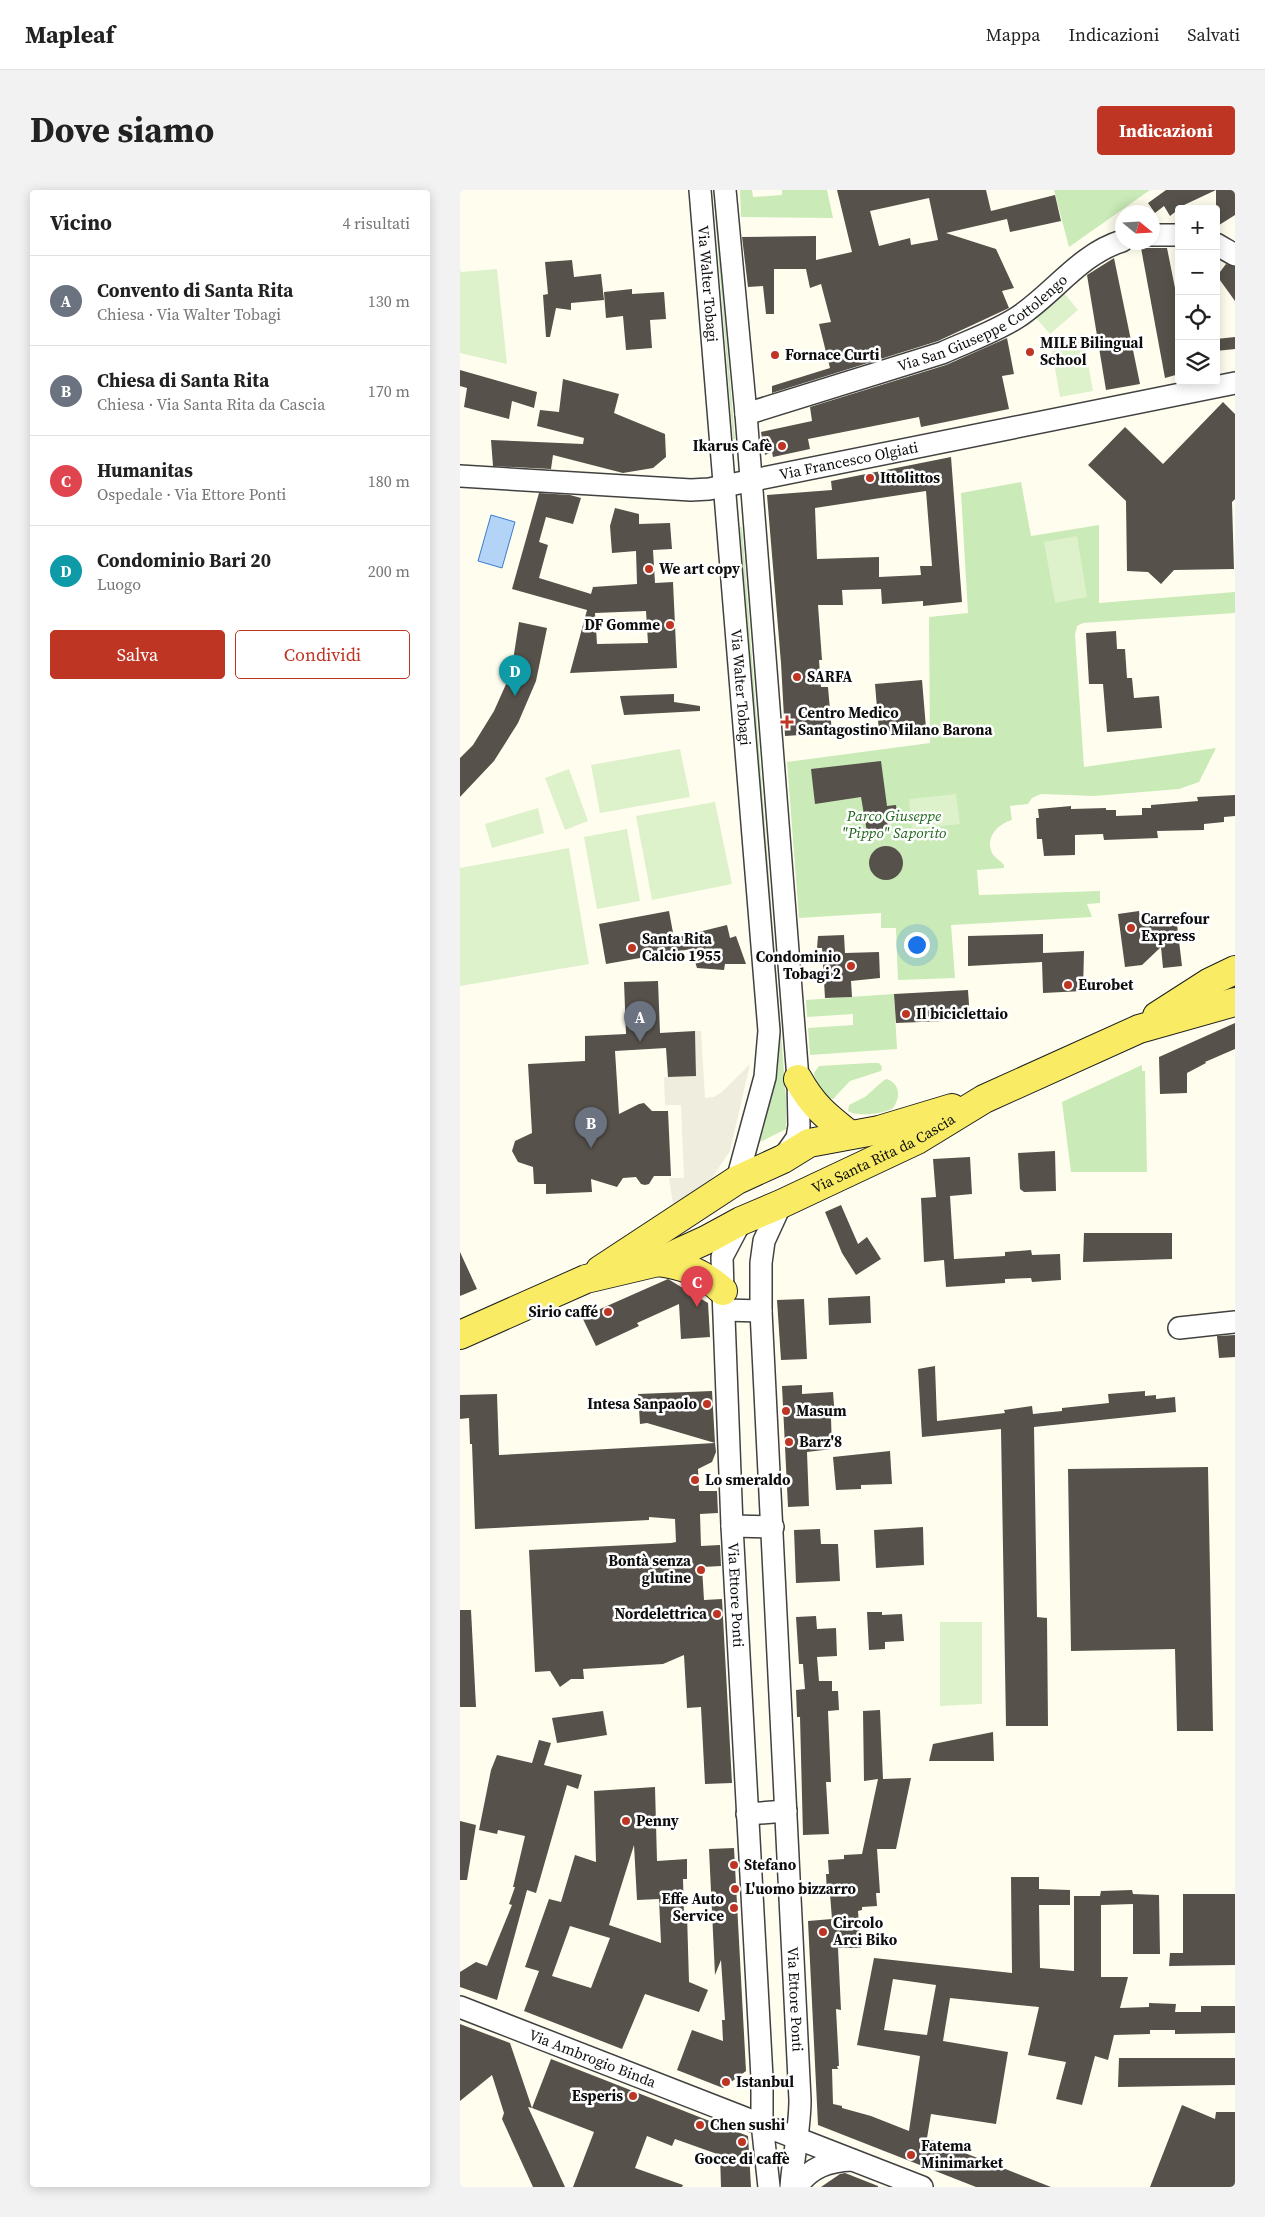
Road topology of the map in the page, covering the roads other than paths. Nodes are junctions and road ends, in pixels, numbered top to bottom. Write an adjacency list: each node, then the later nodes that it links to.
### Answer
1 (700, 190): 12 (street, Via Walter Tobagi)
2 (725, 190): 9 (street, Via Walter Tobagi)
3 (1160, 235): 4 (street)
4 (1175, 235)
5 (1115, 243): 9 (street, Via San Giuseppe Cottolengo)
6 (1220, 247): 7 (street)
7 (1235, 256)
8 (1235, 383): 11 (street, Via Francesco Olgiati)
9 (746, 414): 11 (street, Via Walter Tobagi)
10 (460, 476): 12 (street, Via Francesco Olgiati)
11 (751, 482): 12 (street, Via Francesco Olgiati); 16 (street, Via Walter Tobagi)
12 (724, 486): 20 (street, Via Walter Tobagi)
13 (1235, 970): 15 (main road)
14 (1235, 1002): 15 (main road)
15 (1139, 1029): 17 (main road, Via Santa Rita da Cascia)
16 (798, 1079): 18 (main road, Via Walter Tobagi); 19 (street, Via Walter Tobagi)
17 (984, 1099): 18 (main road, Via Santa Rita da Cascia); 21 (main road, Via Santa Rita da Cascia)
18 (850, 1135): 19 (main road, Via Santa Rita da Cascia)
19 (783, 1159): 20 (main road, Via Santa Rita da Cascia); 21 (main road)
20 (738, 1180): 22 (main road); 24 (main road)
21 (781, 1204): 22 (main road, Via Santa Rita da Cascia); 26 (street, Via Ettore Ponti)
22 (741, 1221): 23 (main road); 25 (street, Via Ettore Ponti)
23 (658, 1262): 24 (main road); 25 (main road)
24 (586, 1279): 29 (main road)
25 (724, 1301): 26 (street); 30 (street, Via Ettore Ponti)
26 (761, 1311): 31 (street, Via Ettore Ponti)
27 (1235, 1322): 28 (street)
28 (1179, 1328)
29 (460, 1335)
30 (732, 1526): 31 (street, Via Ettore Ponti); 33 (street, Via Ettore Ponti)
31 (773, 1527): 32 (street, Via Ettore Ponti)
32 (786, 1810): 33 (street); 38 (street, Via Ettore Ponti)
33 (747, 1814): 35 (street, Via Ettore Ponti)
34 (460, 2007): 36 (street, Via Ambrogio Binda)
35 (762, 2082): 36 (street); 37 (street, Via Ettore Ponti)
36 (725, 2109): 37 (street, Via Ambrogio Binda)
37 (762, 2123): 38 (street, Via Ambrogio Binda); 40 (street, Via Ettore Ponti)
38 (798, 2138): 39 (street, Via Ambrogio Binda); 41 (street, Via Ettore Ponti)
39 (852, 2160): 42 (street, Via Ambrogio Binda); 43 (street, Via Ambrogio Binda)
40 (769, 2187)
41 (791, 2187)
42 (797, 2187)
43 (922, 2187)

